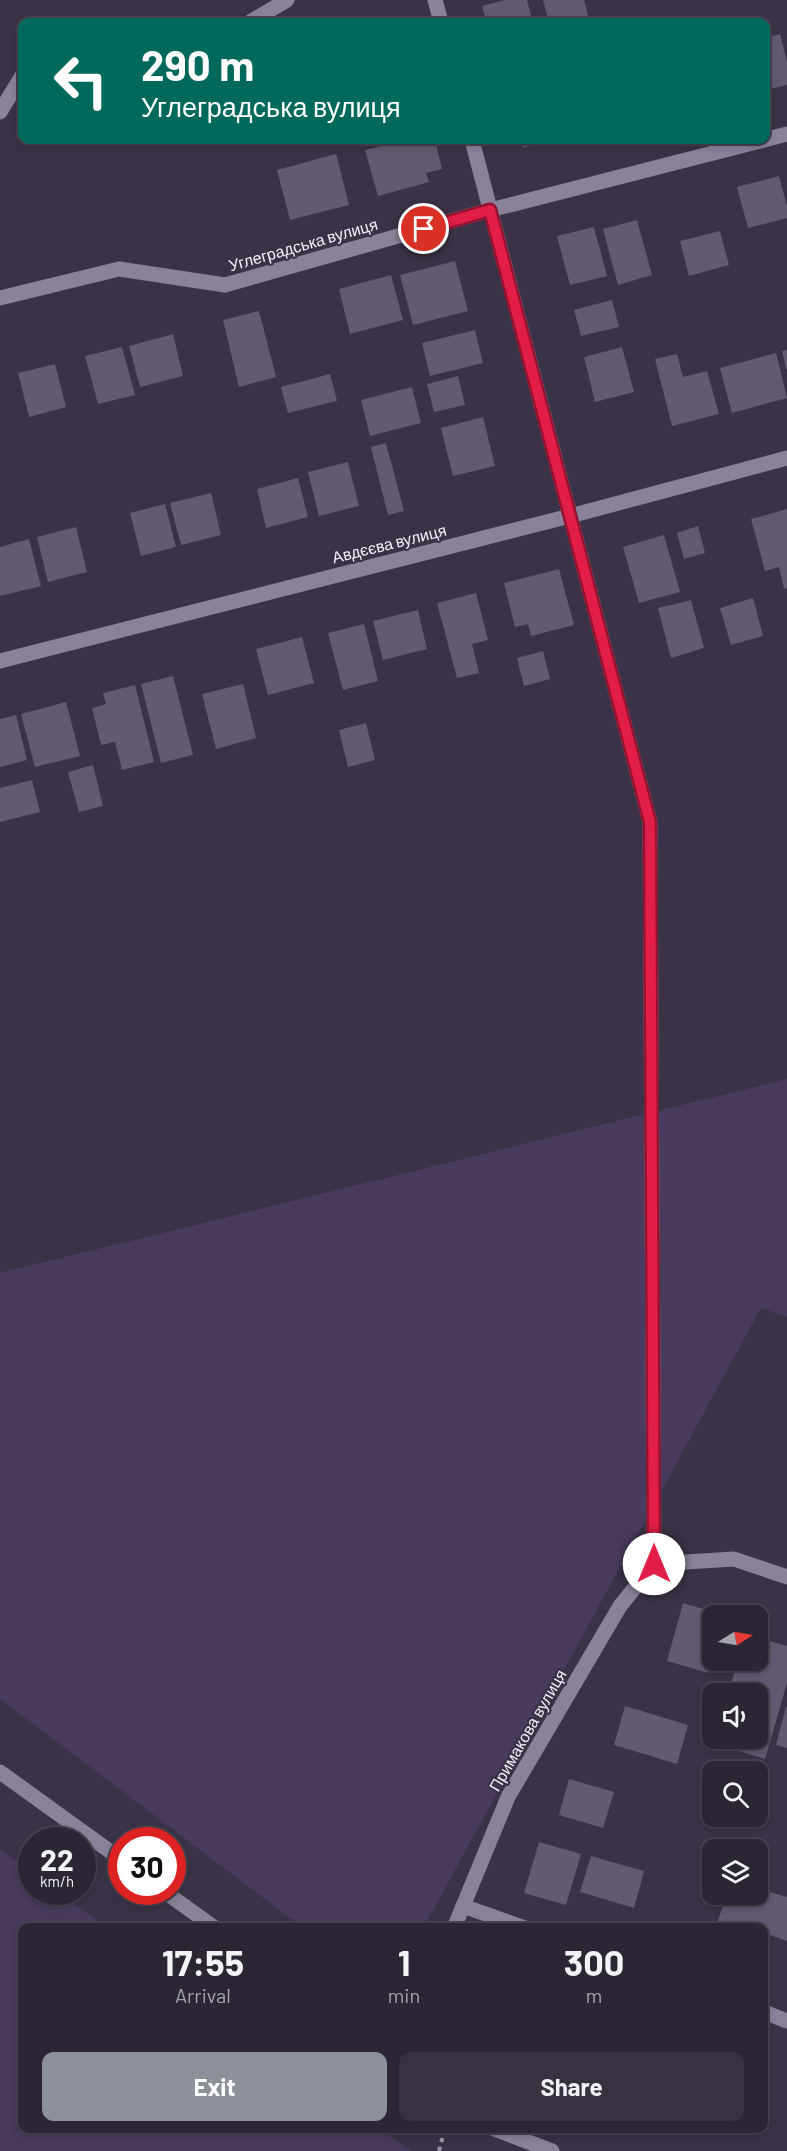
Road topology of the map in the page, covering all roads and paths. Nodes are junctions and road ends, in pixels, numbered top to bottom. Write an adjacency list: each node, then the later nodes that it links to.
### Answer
1 (286, 0): 3 (street)
2 (435, 0): 4 (street)
3 (257, 18)
4 (440, 18)
5 (18, 83): 6 (street)
6 (0, 112)
7 (787, 134): 8 (street, Углеградська вулиця)
8 (770, 138)
9 (472, 144): 11 (street)
10 (748, 144): 11 (street, Углеградська вулиця)
11 (490, 210): 12 (street, Углеградська вулиця); 14 (street)
12 (0, 298)
13 (787, 458): 14 (street, Авдєєва вулиця)
14 (570, 516): 15 (street, Авдєєва вулиця); 16 (street)
15 (0, 661)
16 (654, 1564): 17 (street); 21 (street, Примакова вулиця)
17 (787, 1577)
18 (0, 1772): 19 (street)
19 (108, 1850)
20 (183, 1905): 22 (street)
21 (463, 1906): 23 (street, Примакова вулиця); 24 (street)
22 (208, 1923)
23 (456, 1923)
24 (511, 1923)
25 (768, 2014): 26 (street)
26 (787, 2021)
27 (444, 2133): 29 (path)
28 (505, 2133): 30 (street)
29 (439, 2151)
30 (552, 2151)

